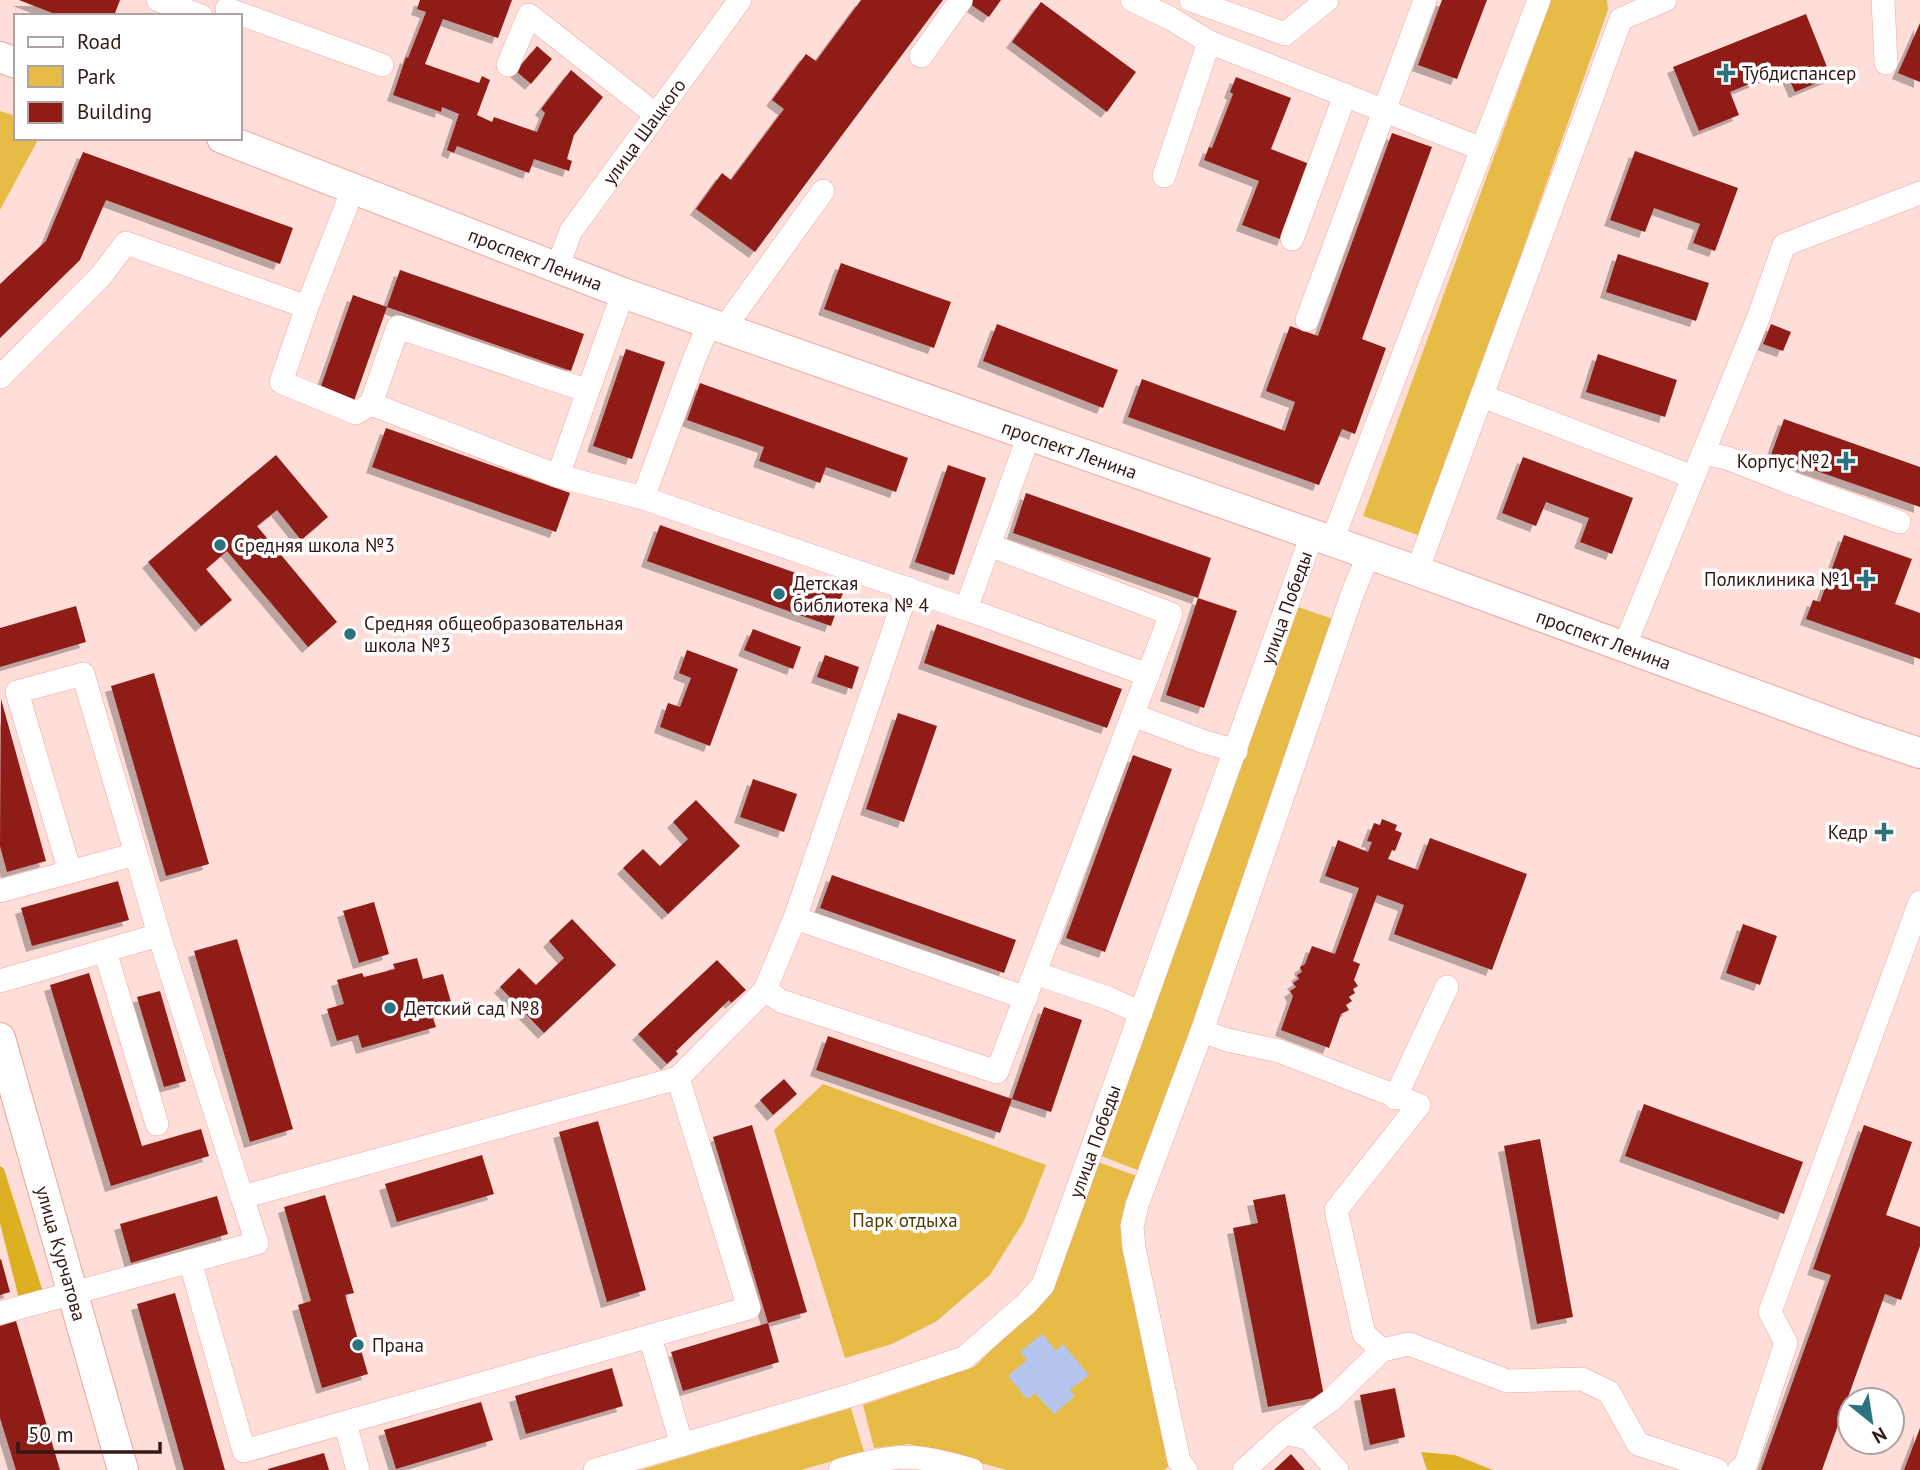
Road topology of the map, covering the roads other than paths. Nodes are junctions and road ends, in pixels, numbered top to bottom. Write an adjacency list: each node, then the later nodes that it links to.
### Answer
1 (158, 0): 14 (street)
2 (740, 0): 22 (street, улица Шацкого)
3 (961, 0): 16 (street)
4 (1132, 0): 12 (street)
5 (1191, 0): 6 (street)
6 (1327, 0)
7 (1425, 0): 21 (street)
8 (1539, 0): 24 (street, улица Победы)
9 (1665, 0): 13 (street)
10 (1883, 0): 17 (street)
11 (227, 8): 18 (street)
12 (1174, 9): 15 (street)
13 (1624, 10): 37 (street)
14 (196, 14)
15 (1209, 42): 20 (street); 25 (street)
16 (921, 56)
17 (1886, 63)
18 (382, 65)
19 (508, 65): 22 (street)
20 (1345, 95): 21 (street); 29 (street)
21 (1384, 111): 24 (street); 33 (street)
22 (656, 114): 30 (street, улица Шацкого)
23 (227, 140): 26 (main road, проспект Ленина)
24 (1482, 149): 45 (street, улица Победы)
25 (1164, 176)
26 (353, 189): 30 (main road, проспект Ленина); 32 (street)
27 (823, 191): 34 (street)
28 (1920, 193): 40 (street)
29 (1292, 239)
30 (557, 268): 31 (main road, проспект Ленина)
31 (623, 293): 34 (main road, проспект Ленина); 36 (street)
32 (307, 307): 35 (street); 38 (street)
33 (1307, 320)
34 (718, 325): 39 (main road, проспект Ленина); 43 (street)
35 (0, 377)
36 (588, 391): 38 (street); 41 (street)
37 (1482, 396): 42 (street); 48 (street)
38 (371, 404): 41 (street)
39 (1028, 435): 45 (main road, проспект Ленина); 46 (street)
40 (1703, 453): 42 (street); 44 (street)
41 (558, 476): 43 (street)
42 (1693, 477): 51 (street)
43 (643, 498): 49 (street)
44 (1899, 522)
45 (1322, 538): 47 (main road, проспект Ленина); 54 (street, улица Победы)
46 (989, 545): 50 (street); 52 (street)
47 (1368, 554): 48 (main road, проспект Ленина); 69 (street)
48 (1417, 571): 51 (main road, проспект Ленина)
49 (908, 589): 50 (street); 60 (street)
50 (966, 609): 52 (street)
51 (1625, 645): 55 (main road, проспект Ленина)
52 (1147, 675): 53 (street)
53 (1133, 715): 54 (street); 63 (street)
54 (1236, 751): 68 (street, улица Победы)
55 (1920, 753)
56 (136, 854): 57 (street); 57 (street); 61 (street)
57 (70, 872): 58 (street)
58 (0, 891)
59 (1920, 902): 93 (street)
60 (796, 918): 66 (street); 67 (street)
61 (159, 935): 62 (street); 74 (street)
62 (105, 951): 64 (street); 73 (street)
63 (1035, 973): 67 (street); 68 (street)
64 (0, 981)
65 (1447, 986): 72 (street)
66 (765, 989): 67 (street); 71 (street)
67 (1026, 998)
68 (1142, 1013): 82 (street, улица Победы)
69 (1202, 1031): 72 (street); 89 (street)
70 (0, 1038): 76 (main road, улица Курчатова)
71 (678, 1078): 74 (street); 78 (street)
72 (1395, 1098): 79 (street)
73 (157, 1124)
74 (242, 1197): 75 (street)
75 (190, 1261): 76 (street); 80 (street)
76 (74, 1292): 77 (street); 84 (main road, улица Курчатова)
77 (0, 1313)
78 (650, 1337): 80 (street); 82 (street)
79 (1382, 1350): 81 (street); 92 (street)
80 (345, 1423): 85 (street)
81 (1285, 1433): 90 (street); 91 (street)
82 (682, 1445): 86 (street, улица Победы)
83 (931, 1464): 87 (street); 88 (street)
84 (123, 1470)
85 (358, 1470)
86 (595, 1470)
87 (840, 1470)
88 (972, 1470)
89 (1186, 1470)
90 (1244, 1470)
91 (1338, 1470)
92 (1717, 1470)
93 (1740, 1470)

